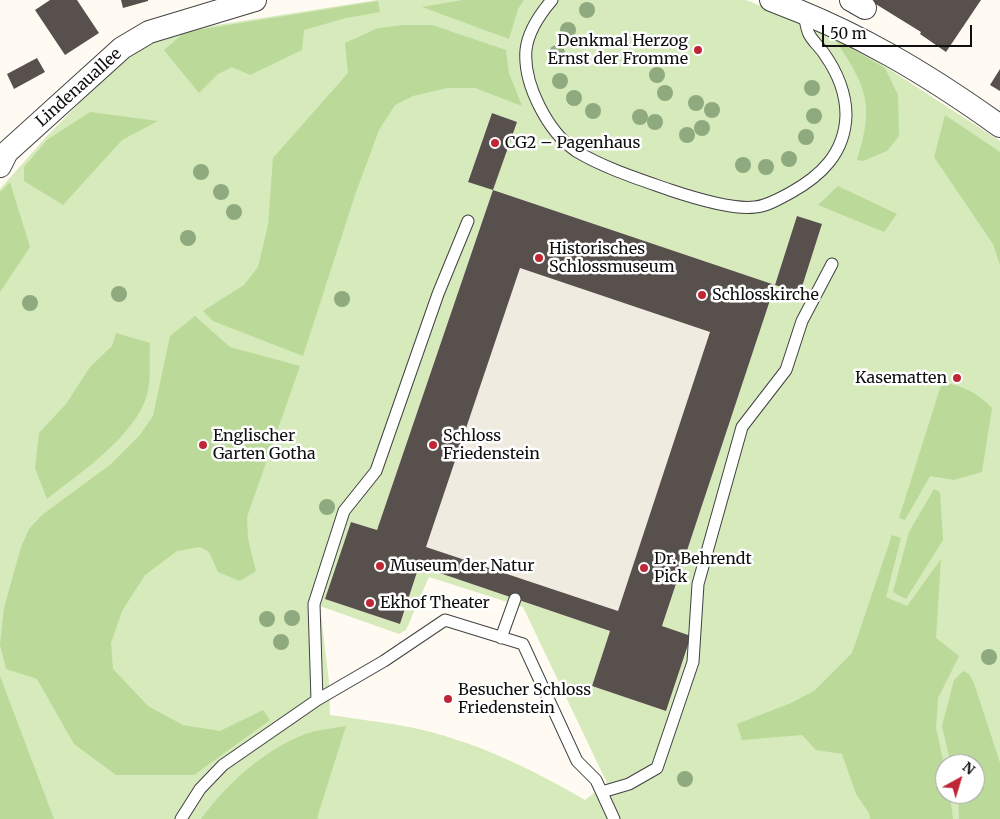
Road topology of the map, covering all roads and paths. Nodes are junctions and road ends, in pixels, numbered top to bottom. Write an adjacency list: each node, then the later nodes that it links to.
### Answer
1 (255, 0): 6 (street, Lindenauallee)
2 (552, 0): 4 (lane)
3 (771, 0): 4 (street)
4 (804, 12): 5 (street)
5 (1000, 126)
6 (2, 153)
7 (468, 221): 11 (lane)
8 (832, 264): 12 (lane)
9 (515, 599): 10 (lane)
10 (501, 638): 11 (lane); 12 (lane)
11 (318, 700): 13 (lane)
12 (602, 792): 14 (lane)
13 (181, 819)
14 (614, 819)

